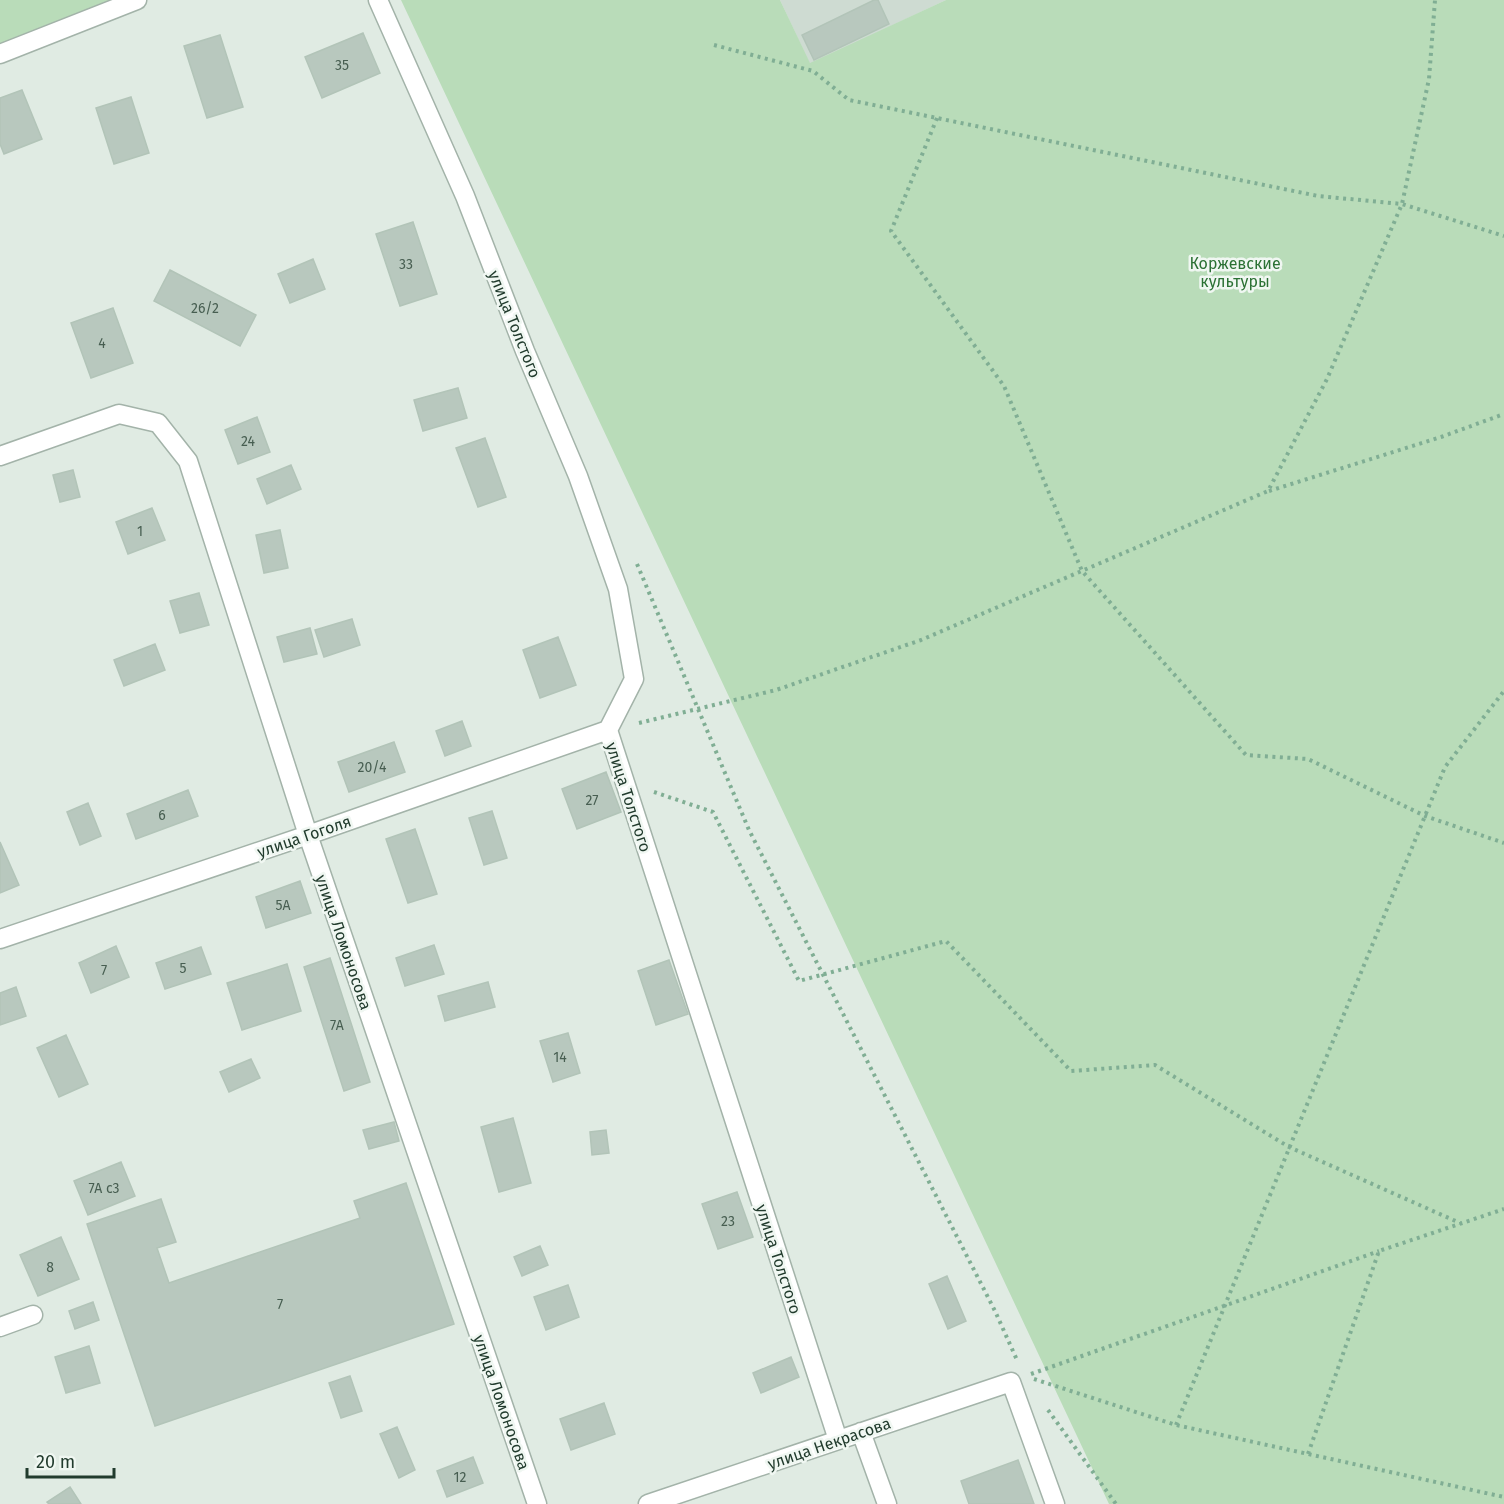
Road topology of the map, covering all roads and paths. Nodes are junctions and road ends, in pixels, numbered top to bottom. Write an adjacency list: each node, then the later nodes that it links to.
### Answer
1 (137, 0): 5 (street)
2 (378, 0): 16 (street, улица Толстого)
3 (1436, 0): 7 (path)
4 (714, 45): 6 (path)
5 (0, 54)
6 (936, 118): 7 (path); 13 (path)
7 (1402, 204): 8 (path); 11 (path)
8 (1504, 236)
9 (1504, 414): 11 (path)
10 (0, 456): 19 (street, улица Ломоносова)
11 (1268, 491): 13 (path)
12 (634, 558): 15 (path)
13 (1082, 571): 15 (path); 18 (path)
14 (1504, 691): 18 (path)
15 (698, 710): 16 (path); 22 (path)
16 (608, 730): 17 (street, улица Толстого); 19 (street, улица Гоголя)
17 (624, 782): 22 (path); 34 (street, улица Толстого)
18 (1425, 816): 20 (path); 23 (path)
19 (308, 835): 21 (street, улица Гоголя); 37 (street, улица Ломоносова)
20 (1504, 843)
21 (0, 939)
22 (823, 974): 23 (path); 30 (path)
23 (1289, 1147): 25 (path); 27 (path)
24 (1504, 1209): 25 (path)
25 (1460, 1222): 26 (path)
26 (1378, 1251): 27 (path); 35 (path)
27 (1224, 1306): 30 (path); 32 (path)
28 (33, 1315): 29 (street)
29 (0, 1327)
30 (1018, 1379): 32 (path); 33 (street, улица Некрасова); 40 (street)
31 (1044, 1404): 41 (path)
32 (1176, 1425): 35 (path)
33 (861, 1432): 34 (street, улица Некрасова); 39 (street)
34 (838, 1440): 38 (street, улица Некрасова)
35 (1308, 1454): 36 (path)
36 (1504, 1497)
37 (537, 1504)
38 (648, 1504)
39 (887, 1504)
40 (1055, 1504)
41 (1116, 1504)

